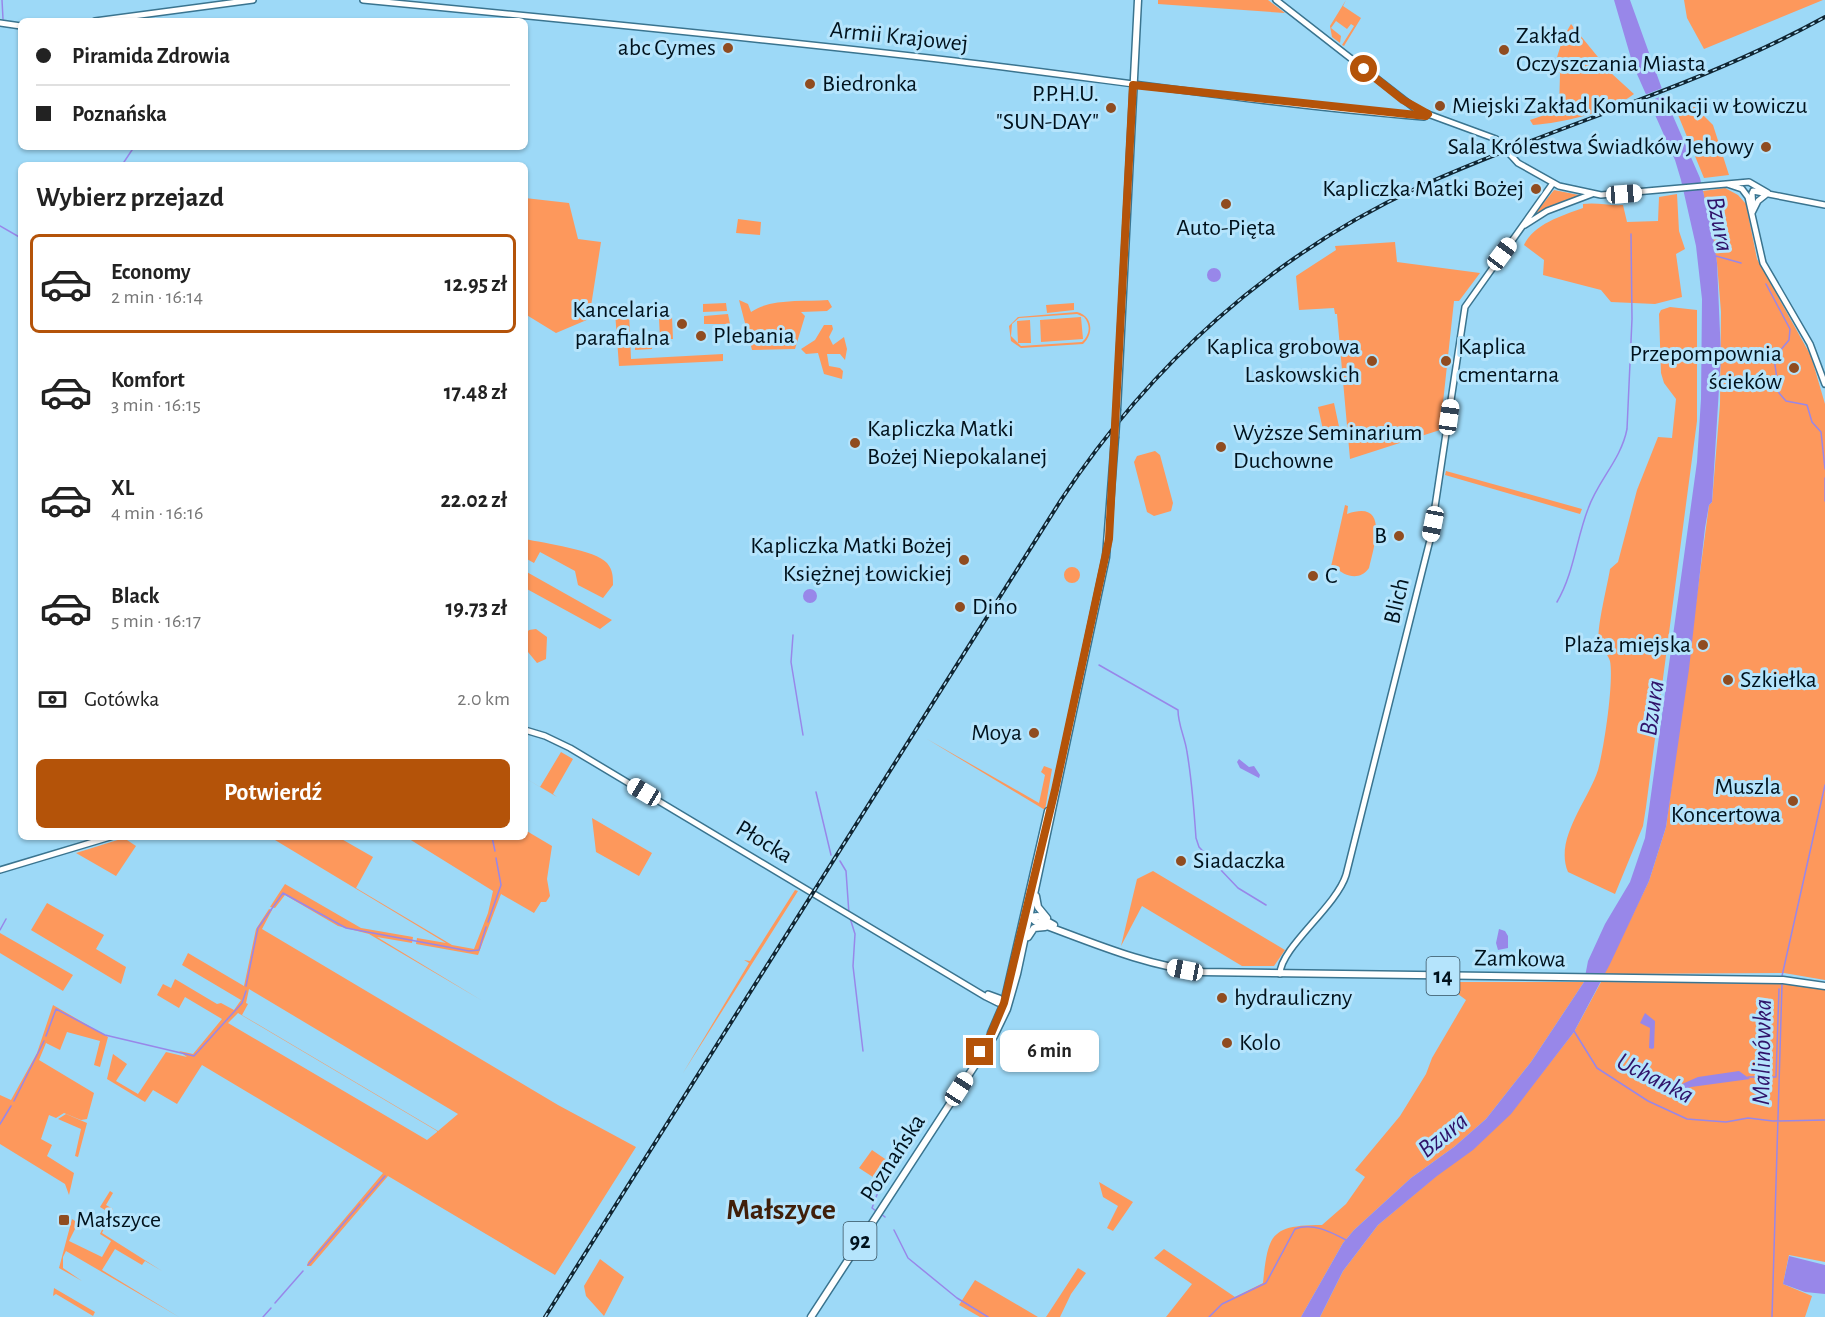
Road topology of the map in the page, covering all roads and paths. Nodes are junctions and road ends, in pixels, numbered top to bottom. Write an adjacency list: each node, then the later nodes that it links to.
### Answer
1 (253, 0): 5 (street)
2 (363, 0): 8 (street, Armii Krajowej)
3 (1138, 0): 8 (main road, 92)
4 (1276, 0): 9 (street)
5 (118, 18)
6 (1, 24): 7 (street)
7 (18, 26)
8 (1133, 85): 9 (street, Armii Krajowej); 19 (main road, Poznańska / 92, bridge)
9 (1428, 114): 10 (street)
10 (1553, 183): 13 (street); 16 (street, Blich)
11 (1748, 189): 12 (street); 13 (street); 15 (street)
12 (1768, 193): 14 (street); 15 (street)
13 (1592, 194): 16 (street)
14 (1825, 205)
15 (1752, 213): 17 (street)
16 (1531, 218): 28 (street, Blich)
17 (1825, 384)
18 (528, 731): 31 (street, Płocka)
19 (1055, 790): 22 (main road, Poznańska / 92); 23 (main road, Poznańska / 92)
20 (100, 840): 21 (street)
21 (0, 870)
22 (1035, 891): 24 (main road, Poznańska / 92); 26 (main road, Zamkowa / 14)
23 (1027, 896): 24 (main road, Poznańska); 25 (main road, Poznańska / 92)
24 (1029, 916): 25 (main road); 26 (main road, Zamkowa / 14); 27 (main road, Poznańska / 92)
25 (1022, 923): 30 (main road, Poznańska / 92)
26 (1055, 927): 27 (main road); 28 (main road, Zamkowa / 14)
27 (1023, 945): 33 (main road, Poznańska / 92)
28 (1280, 974): 29 (main road, Zamkowa / 14)
29 (1825, 986)
30 (1006, 991): 32 (street); 33 (main road, Poznańska / 92)
31 (981, 992): 32 (street, Płocka); 33 (street, Płocka)
32 (991, 995): 33 (street, Płocka)
33 (1004, 1002): 34 (main road, Poznańska / 92); 34 (main road, Poznańska / 92)
34 (965, 1079): 35 (main road, Poznańska / 92)
35 (811, 1317)

